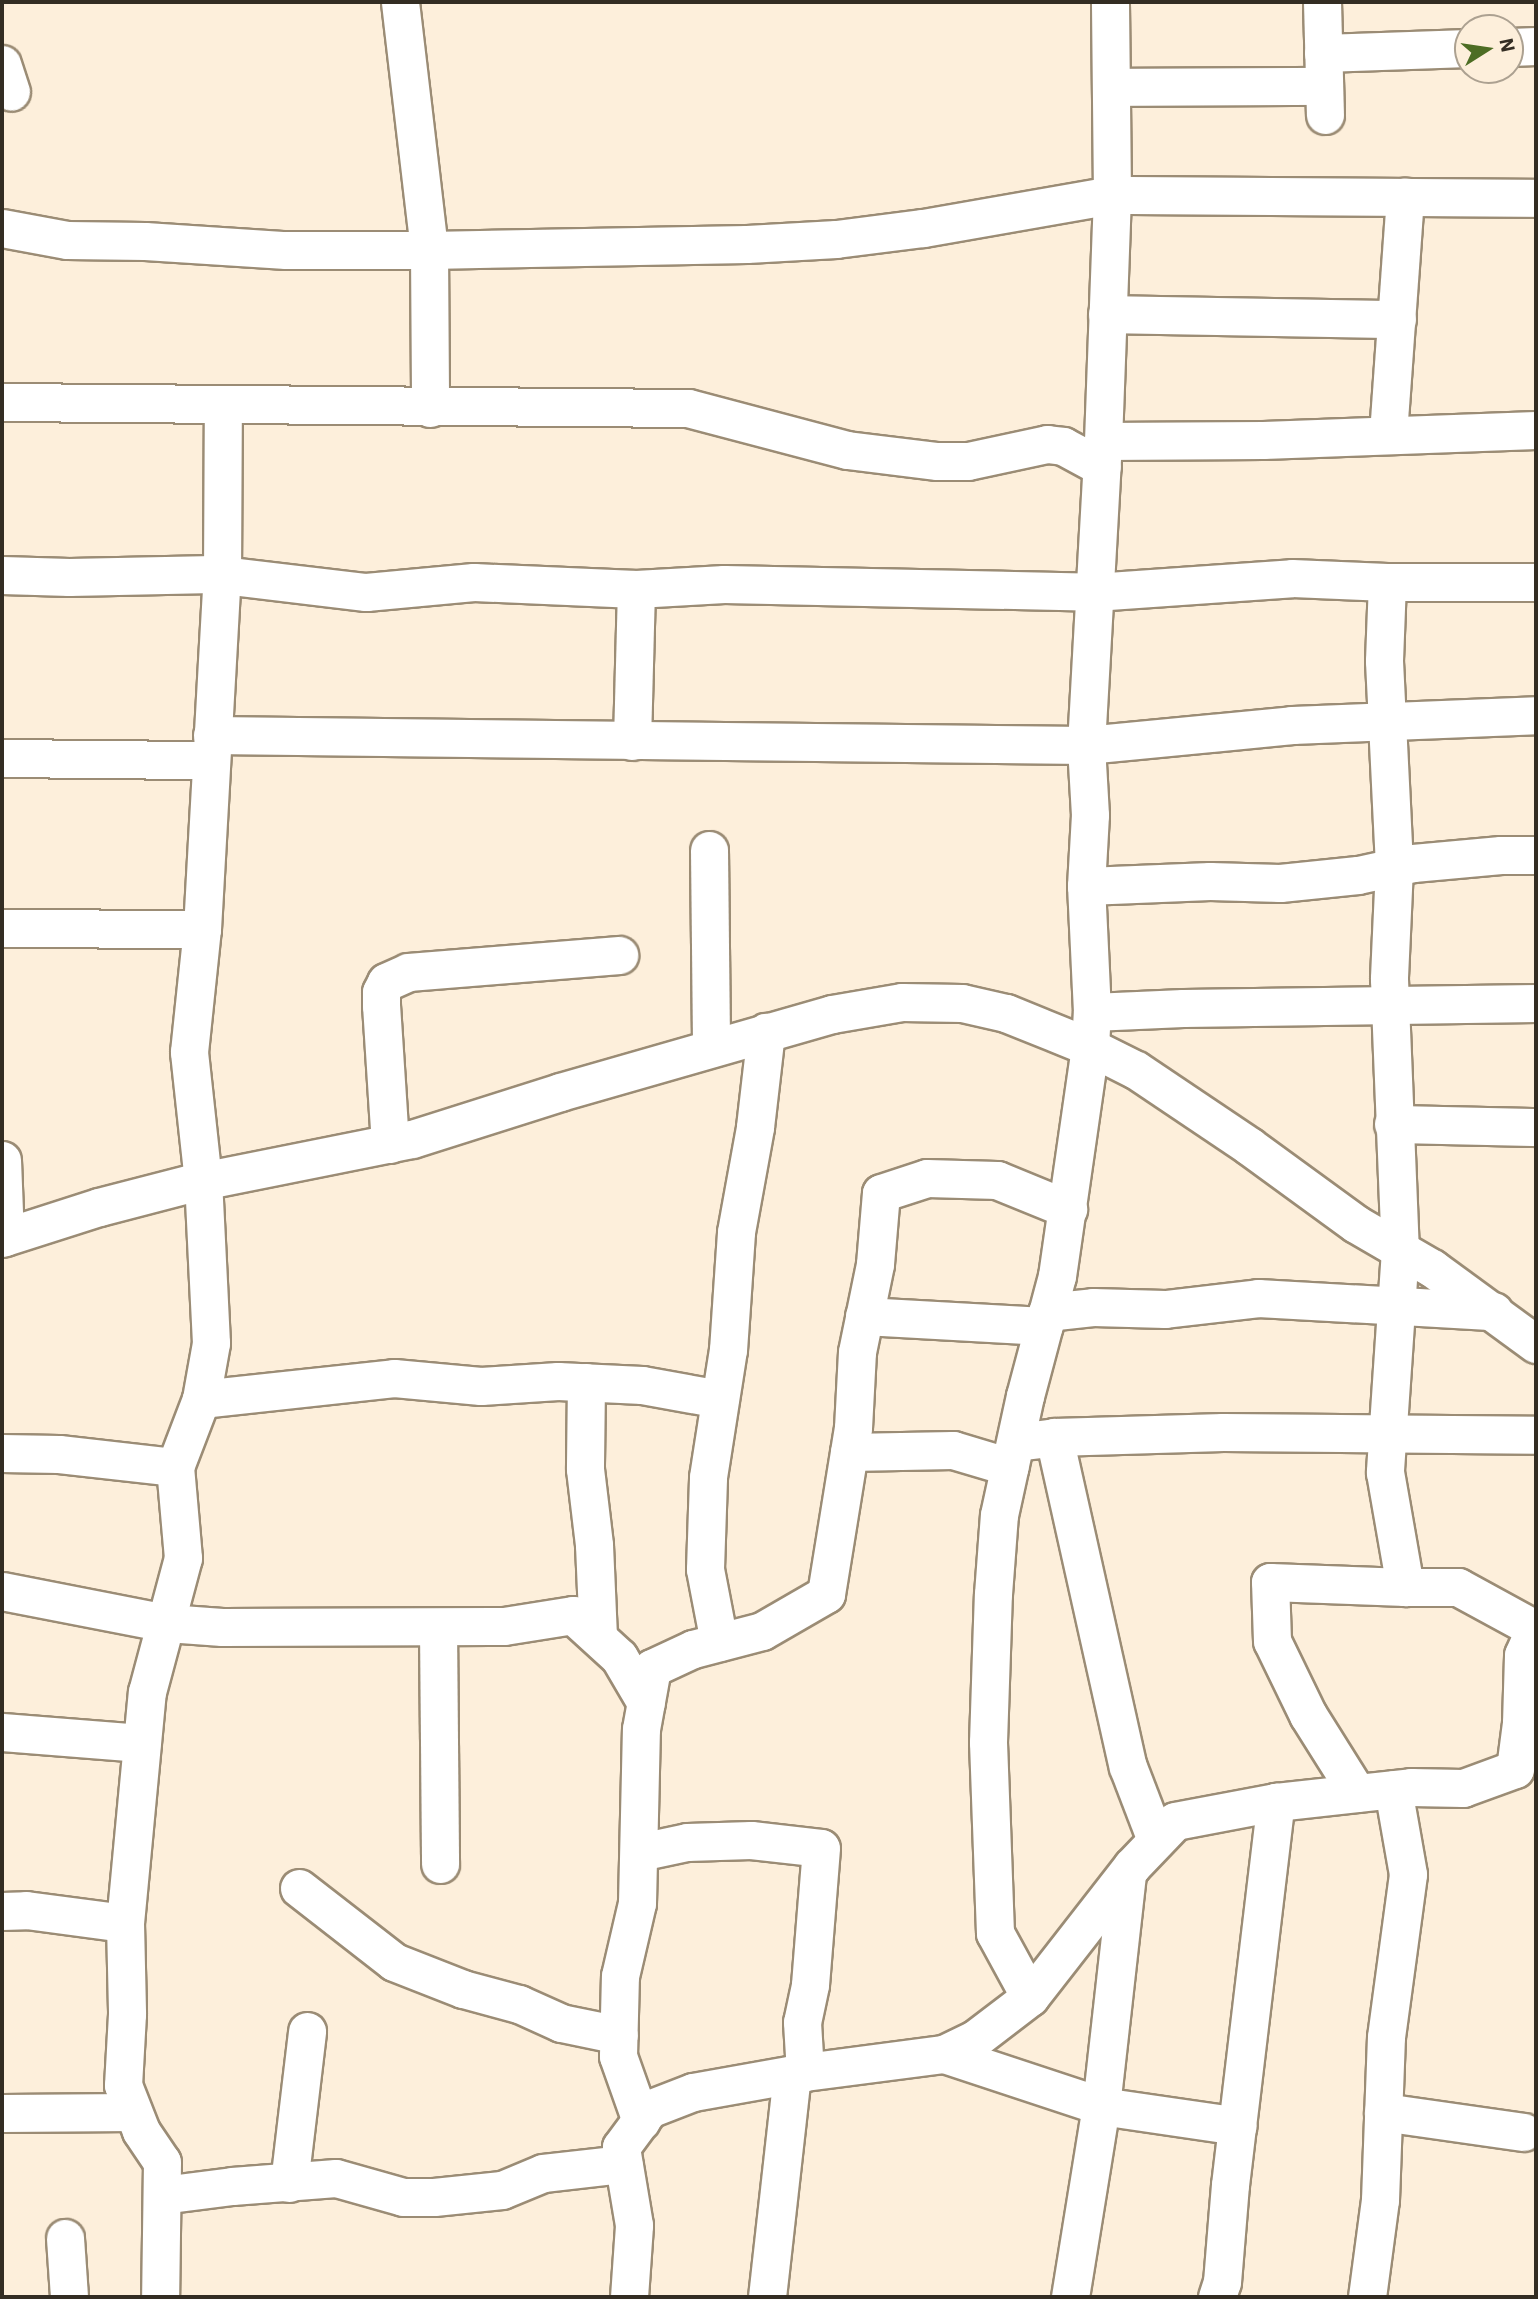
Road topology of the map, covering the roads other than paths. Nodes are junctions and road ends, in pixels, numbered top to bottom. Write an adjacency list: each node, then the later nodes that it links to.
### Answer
1 (400, 2): 11 (street)
2 (1110, 2): 6 (street)
3 (1322, 2): 5 (street)
4 (1454, 52): 5 (street)
5 (1324, 85): 6 (street)
6 (1111, 87): 7 (street)
7 (1112, 195): 8 (street); 11 (street); 12 (street)
8 (1405, 197): 9 (street); 13 (street)
9 (1536, 198)
10 (2, 228): 11 (street)
11 (429, 250): 16 (street)
12 (1107, 314): 13 (street); 19 (street)
13 (1397, 319): 18 (street)
14 (2, 402): 15 (street)
15 (223, 405): 16 (street); 21 (street)
16 (430, 408): 19 (street)
17 (1536, 430): 18 (street)
18 (1388, 434): 19 (street)
19 (1102, 454): 25 (street)
20 (2, 575): 21 (street)
21 (222, 575): 24 (street); 30 (street)
22 (1387, 582): 23 (street); 25 (street); 27 (street)
23 (1536, 582)
24 (636, 589): 25 (street); 28 (street)
25 (1094, 592): 29 (street)
26 (1536, 715): 27 (street)
27 (1388, 721): 29 (street); 34 (street)
28 (632, 741): 29 (street); 30 (street)
29 (1086, 745): 35 (street)
30 (211, 748): 31 (street); 36 (street)
31 (2, 758)
32 (709, 850): 43 (street)
33 (1536, 855): 34 (street)
34 (1394, 867): 35 (street); 40 (street)
35 (1086, 886): 41 (street)
36 (202, 929): 37 (street); 48 (street)
37 (2, 932)
38 (619, 955): 46 (street)
39 (1536, 1003): 40 (street)
40 (1390, 1004): 41 (street); 44 (street)
41 (1091, 1029): 42 (street); 49 (street); 51 (street)
42 (766, 1032): 43 (street); 59 (street)
43 (711, 1048): 46 (street)
44 (1393, 1124): 45 (street); 51 (street)
45 (1536, 1127)
46 (390, 1144): 48 (street)
47 (2, 1160): 50 (street)
48 (203, 1181): 50 (street); 58 (street)
49 (1068, 1209): 54 (street); 55 (street)
50 (3, 1237)
51 (1400, 1250): 52 (street); 53 (street)
52 (1398, 1307): 53 (street); 55 (street); 60 (street)
53 (1494, 1311): 56 (street)
54 (864, 1316): 55 (street); 63 (street)
55 (1046, 1319): 65 (street)
56 (1536, 1344)
57 (586, 1382): 58 (street); 59 (street); 72 (street)
58 (201, 1399): 66 (street)
59 (720, 1399): 73 (street)
60 (1385, 1435): 61 (street); 62 (street); 67 (street)
61 (1536, 1435)
62 (1054, 1437): 65 (street); 81 (street)
63 (849, 1452): 65 (street); 73 (street)
64 (2, 1453): 66 (street)
65 (1013, 1455): 88 (street)
66 (174, 1467): 69 (street)
67 (1405, 1587): 71 (street); 79 (street)
68 (2, 1591): 69 (street)
69 (167, 1623): 70 (street); 76 (street)
70 (438, 1627): 72 (street); 83 (street)
71 (1535, 1628): 77 (street)
72 (598, 1637): 74 (street)
73 (719, 1642): 74 (street)
74 (646, 1703): 82 (street)
75 (2, 1732): 76 (street)
76 (142, 1743): 87 (street)
77 (1527, 1750): 78 (street)
78 (1393, 1789): 79 (street); 95 (street)
79 (1357, 1793): 80 (street)
80 (1276, 1802): 81 (street); 98 (street)
81 (1157, 1840): 84 (street)
82 (640, 1852): 90 (street); 92 (street)
83 (440, 1864)
84 (1127, 1874): 88 (street); 93 (street)
85 (299, 1888): 90 (street)
86 (2, 1912): 87 (street)
87 (125, 1923): 94 (street)
88 (1030, 1997): 91 (street)
89 (307, 2031): 101 (street)
90 (618, 2035): 97 (street)
91 (944, 2054): 92 (street); 93 (street)
92 (799, 2073): 97 (street); 107 (street)
93 (1101, 2106): 98 (street); 108 (street)
94 (133, 2112): 96 (street); 102 (street)
95 (1383, 2112): 99 (street); 110 (street)
96 (2, 2113)
97 (641, 2121): 100 (street)
98 (1238, 2126): 109 (street)
99 (1524, 2132)
100 (623, 2164): 101 (street); 106 (street)
101 (289, 2183): 102 (street)
102 (162, 2195): 105 (street)
103 (65, 2238): 104 (street)
104 (69, 2297)
105 (160, 2297)
106 (629, 2297)
107 (766, 2297)
108 (1070, 2297)
109 (1217, 2297)
110 (1367, 2297)

